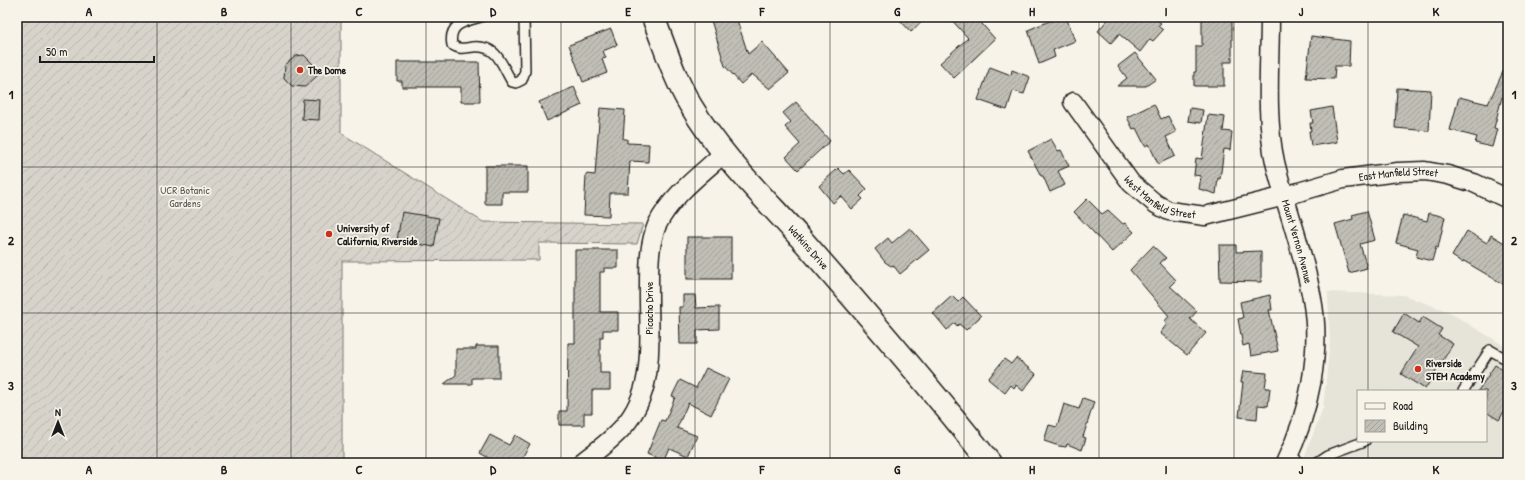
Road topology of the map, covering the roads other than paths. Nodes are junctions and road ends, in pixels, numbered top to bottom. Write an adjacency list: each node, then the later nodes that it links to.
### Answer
1 (481, 17): 2 (lane)
2 (524, 17)
3 (653, 17): 6 (main road, Watkins Drive)
4 (1270, 17): 7 (street, Mount Vernon Avenue)
5 (1073, 102): 7 (street, West Manfield Street)
6 (723, 154): 13 (street, Picacho Drive); 14 (main road, Watkins Drive)
7 (1285, 196): 8 (street, East Manfield Street); 12 (street, Mount Vernon Avenue)
8 (1508, 199)
9 (1508, 360): 10 (lane)
10 (1464, 390)
11 (1362, 442): 15 (lane)
12 (1292, 460)
13 (582, 463)
14 (990, 463)
15 (1316, 463)

